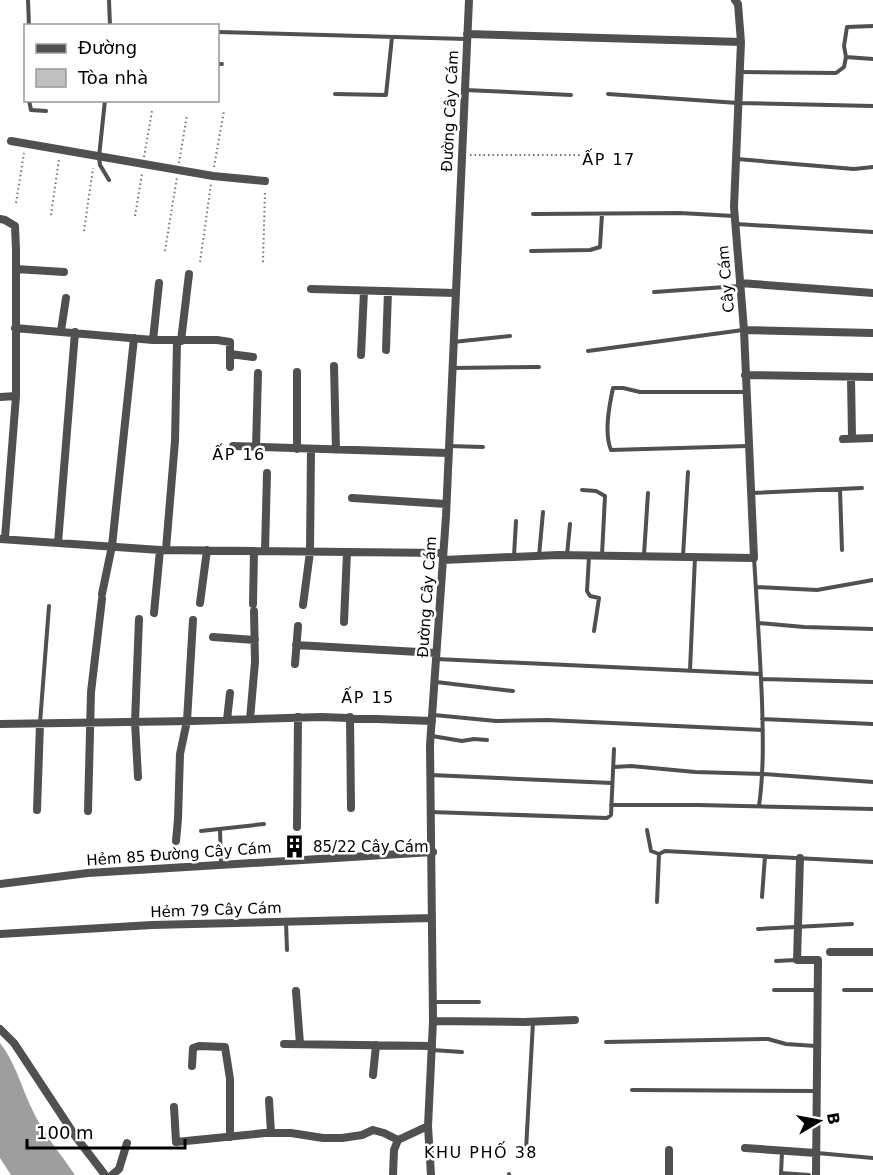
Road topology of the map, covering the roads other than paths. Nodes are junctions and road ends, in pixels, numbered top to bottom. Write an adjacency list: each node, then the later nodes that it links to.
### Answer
1 (28, 0): 5 (lane)
2 (109, 0): 6 (lane)
3 (469, 0): 10 (street, Đường Cây Cám)
4 (735, 0): 11 (street, Cây Cám)
5 (29, 24)
6 (110, 24)
7 (873, 26): 12 (lane)
8 (219, 32): 9 (lane)
9 (392, 37): 10 (lane); 16 (lane)
10 (467, 37): 11 (street); 15 (street, Đường Cây Cám)
11 (741, 42): 14 (street, Cây Cám)
12 (846, 57): 13 (lane); 14 (lane)
13 (873, 59)
14 (740, 72): 21 (street, Cây Cám)
15 (464, 90): 18 (lane); 45 (street, Đường Cây Cám)
16 (335, 94)
17 (608, 94): 21 (lane)
18 (571, 95)
19 (29, 102): 23 (lane)
20 (105, 102): 25 (lane)
21 (738, 103): 22 (lane); 26 (street, Cây Cám)
22 (873, 106)
23 (46, 111)
24 (11, 141): 25 (street)
25 (97, 157): 28 (lane); 29 (street)
26 (736, 159): 27 (lane); 33 (street, Cây Cám)
27 (873, 167)
28 (109, 180)
29 (265, 181)
30 (533, 214): 31 (lane)
31 (602, 214): 33 (lane); 35 (lane)
32 (0, 219): 36 (street)
33 (734, 220): 34 (lane); 40 (street, Cây Cám)
34 (873, 232)
35 (531, 251)
36 (16, 269): 37 (street); 48 (street)
37 (64, 272)
38 (189, 274): 56 (street)
39 (159, 283): 55 (street)
40 (740, 284): 44 (lane); 46 (street); 49 (street, Cây Cám)
41 (311, 289): 42 (street)
42 (364, 291): 43 (street); 61 (street)
43 (388, 291): 45 (street); 58 (street)
44 (654, 292)
45 (455, 293): 57 (street, Đường Cây Cám)
46 (873, 293)
47 (66, 298): 50 (street)
48 (15, 328): 50 (street); 73 (street)
49 (744, 330): 52 (street); 59 (lane); 69 (street, Cây Cám)
50 (61, 331): 51 (street)
51 (75, 332): 54 (street); 97 (street)
52 (873, 333)
53 (510, 336): 57 (lane)
54 (134, 338): 55 (street); 98 (street)
55 (153, 340): 56 (street)
56 (179, 341): 60 (street); 99 (street)
57 (453, 342): 65 (street, Đường Cây Cám)
58 (386, 350)
59 (588, 351)
60 (230, 354): 62 (street); 64 (street)
61 (361, 355)
62 (253, 357)
63 (334, 366): 83 (street)
64 (230, 367)
65 (452, 368): 66 (lane); 82 (street, Đường Cây Cám)
66 (539, 368)
67 (297, 372): 80 (street)
68 (258, 373): 78 (street)
69 (745, 375): 70 (street); 72 (street, Cây Cám)
70 (851, 377): 71 (street); 75 (street)
71 (873, 377)
72 (746, 392): 77 (street, Cây Cám); 77 (lane)
73 (16, 396): 74 (street); 96 (street)
74 (0, 397)
75 (873, 438)
76 (233, 446): 78 (street)
77 (749, 446): 90 (street, Cây Cám)
78 (256, 447): 80 (street)
79 (483, 447): 82 (lane)
80 (297, 448): 81 (street)
81 (311, 449): 83 (street); 104 (street)
82 (448, 449): 83 (street); 92 (street, Đường Cây Cám)
83 (336, 450)
84 (688, 472): 111 (lane)
85 (267, 473): 103 (street)
86 (862, 488): 88 (lane)
87 (582, 490): 108 (lane)
88 (840, 490): 90 (lane); 101 (lane)
89 (648, 493): 109 (lane)
90 (751, 493): 115 (street, Cây Cám)
91 (352, 498): 92 (street)
92 (446, 504): 110 (street, Đường Cây Cám)
93 (543, 512): 112 (lane)
94 (516, 521): 114 (lane)
95 (570, 524): 106 (lane)
96 (3, 539): 97 (street)
97 (58, 543): 98 (street)
98 (112, 546): 99 (street); 148 (street)
99 (163, 549): 100 (street); 121 (street)
100 (207, 550): 102 (street); 118 (street)
101 (842, 550)
102 (254, 551): 103 (street); 130 (street)
103 (266, 551): 104 (street)
104 (310, 552): 105 (street); 119 (street)
105 (347, 552): 110 (street); 124 (street)
106 (567, 555): 107 (street); 112 (street)
107 (590, 555): 108 (street); 128 (lane)
108 (602, 555): 109 (street)
109 (644, 555): 111 (street)
110 (443, 556): 114 (street); 132 (street, Đường Cây Cám)
111 (683, 556): 113 (street)
112 (539, 557): 114 (street)
113 (695, 557): 115 (street); 134 (lane)
114 (513, 558)
115 (754, 558): 117 (lane)
116 (873, 580): 117 (lane)
117 (758, 587): 125 (lane)
118 (200, 603)
119 (303, 605)
120 (49, 606): 150 (lane)
121 (154, 613)
122 (139, 619): 147 (street)
123 (193, 620): 146 (street)
124 (344, 622)
125 (759, 623): 127 (lane); 135 (lane)
126 (298, 626): 131 (street)
127 (873, 628)
128 (594, 631)
129 (213, 637): 130 (street)
130 (255, 640): 143 (street)
131 (296, 645): 132 (street); 133 (street)
132 (436, 656): 134 (lane); 136 (street, Đường Cây Cám)
133 (295, 664)
134 (690, 670): 135 (lane)
135 (761, 676): 137 (lane); 144 (lane)
136 (435, 681): 138 (lane); 142 (street, Đường Cây Cám)
137 (873, 682)
138 (513, 691)
139 (230, 693): 145 (street)
140 (298, 717): 141 (street); 143 (street); 170 (street)
141 (350, 717): 142 (street); 164 (street)
142 (433, 718): 152 (lane); 153 (street, Đường Cây Cám)
143 (250, 719): 145 (street)
144 (762, 719): 151 (lane); 152 (lane)
145 (227, 720): 146 (street)
146 (187, 721): 147 (street); 174 (street)
147 (135, 722): 148 (street); 159 (street)
148 (91, 723): 150 (street); 167 (street)
149 (0, 724): 150 (street)
150 (40, 724): 166 (street)
151 (873, 724)
152 (763, 730): 157 (lane)
153 (431, 736): 154 (lane); 158 (street, Đường Cây Cám)
154 (487, 740)
155 (614, 750): 156 (lane)
156 (614, 767): 157 (lane); 161 (lane)
157 (764, 774): 160 (lane); 163 (lane)
158 (431, 775): 161 (lane); 168 (street, Đường Cây Cám)
159 (138, 777)
160 (873, 782)
161 (612, 783): 162 (lane)
162 (611, 805): 163 (lane); 168 (lane)
163 (759, 806): 165 (lane)
164 (351, 808)
165 (873, 809)
166 (37, 810)
167 (88, 811)
168 (431, 812): 175 (street, Đường Cây Cám)
169 (264, 824): 171 (lane)
170 (297, 827)
171 (220, 829): 173 (lane); 180 (lane)
172 (647, 830): 176 (lane)
173 (201, 831)
174 (176, 841)
175 (433, 852): 180 (street, Hẻm 85 Đường Cây Cám); 184 (street, Đường Cây Cám)
176 (659, 854): 177 (lane); 183 (lane)
177 (765, 856): 178 (lane); 182 (lane)
178 (800, 858): 179 (lane); 187 (street)
179 (873, 862)
180 (221, 865): 181 (street, Hẻm 85 Đường Cây Cám)
181 (0, 884)
182 (762, 897)
183 (657, 902)
184 (432, 918): 185 (street, Hẻm 79 Cây Cám); 200 (street, Đường Cây Cám)
185 (286, 922): 189 (street, Hẻm 79 Cây Cám); 190 (lane)
186 (852, 924): 187 (lane)
187 (798, 927): 188 (lane); 193 (street)
188 (758, 929)
189 (0, 934)
190 (287, 950)
191 (830, 952): 192 (street)
192 (873, 952)
193 (797, 960): 194 (lane); 196 (street)
194 (776, 961)
195 (774, 990): 196 (lane)
196 (818, 990): 210 (street)
197 (844, 990): 198 (lane)
198 (873, 990)
199 (296, 991): 208 (street)
200 (433, 1002): 201 (lane); 203 (street, Đường Cây Cám)
201 (478, 1002)
202 (575, 1020): 204 (street)
203 (433, 1021): 204 (street); 211 (street, Đường Cây Cám)
204 (533, 1021): 225 (lane)
205 (0, 1029): 231 (street)
206 (606, 1042): 210 (lane)
207 (284, 1044): 208 (street)
208 (300, 1044): 209 (street)
209 (376, 1045): 211 (street); 214 (street)
210 (817, 1046): 216 (street)
211 (432, 1048): 212 (lane); 219 (street, Đường Cây Cám)
212 (462, 1052)
213 (192, 1066): 221 (street)
214 (373, 1075)
215 (632, 1090): 216 (lane)
216 (817, 1091): 228 (street)
217 (269, 1100): 220 (street)
218 (174, 1107): 221 (street)
219 (428, 1126): 222 (street); 234 (street, Đường Cây Cám)
220 (271, 1133): 221 (street); 222 (street)
221 (230, 1137)
222 (398, 1140): 233 (street)
223 (127, 1143): 232 (street)
224 (745, 1148): 227 (street)
225 (526, 1150)
226 (669, 1150): 235 (street)
227 (782, 1151): 228 (street); 230 (lane)
228 (816, 1153): 229 (lane); 237 (street)
229 (873, 1158)
230 (781, 1174): 236 (lane)
231 (105, 1175)
232 (112, 1175)
233 (393, 1175)
234 (431, 1175)
235 (669, 1175)
236 (809, 1175)
237 (816, 1175)

